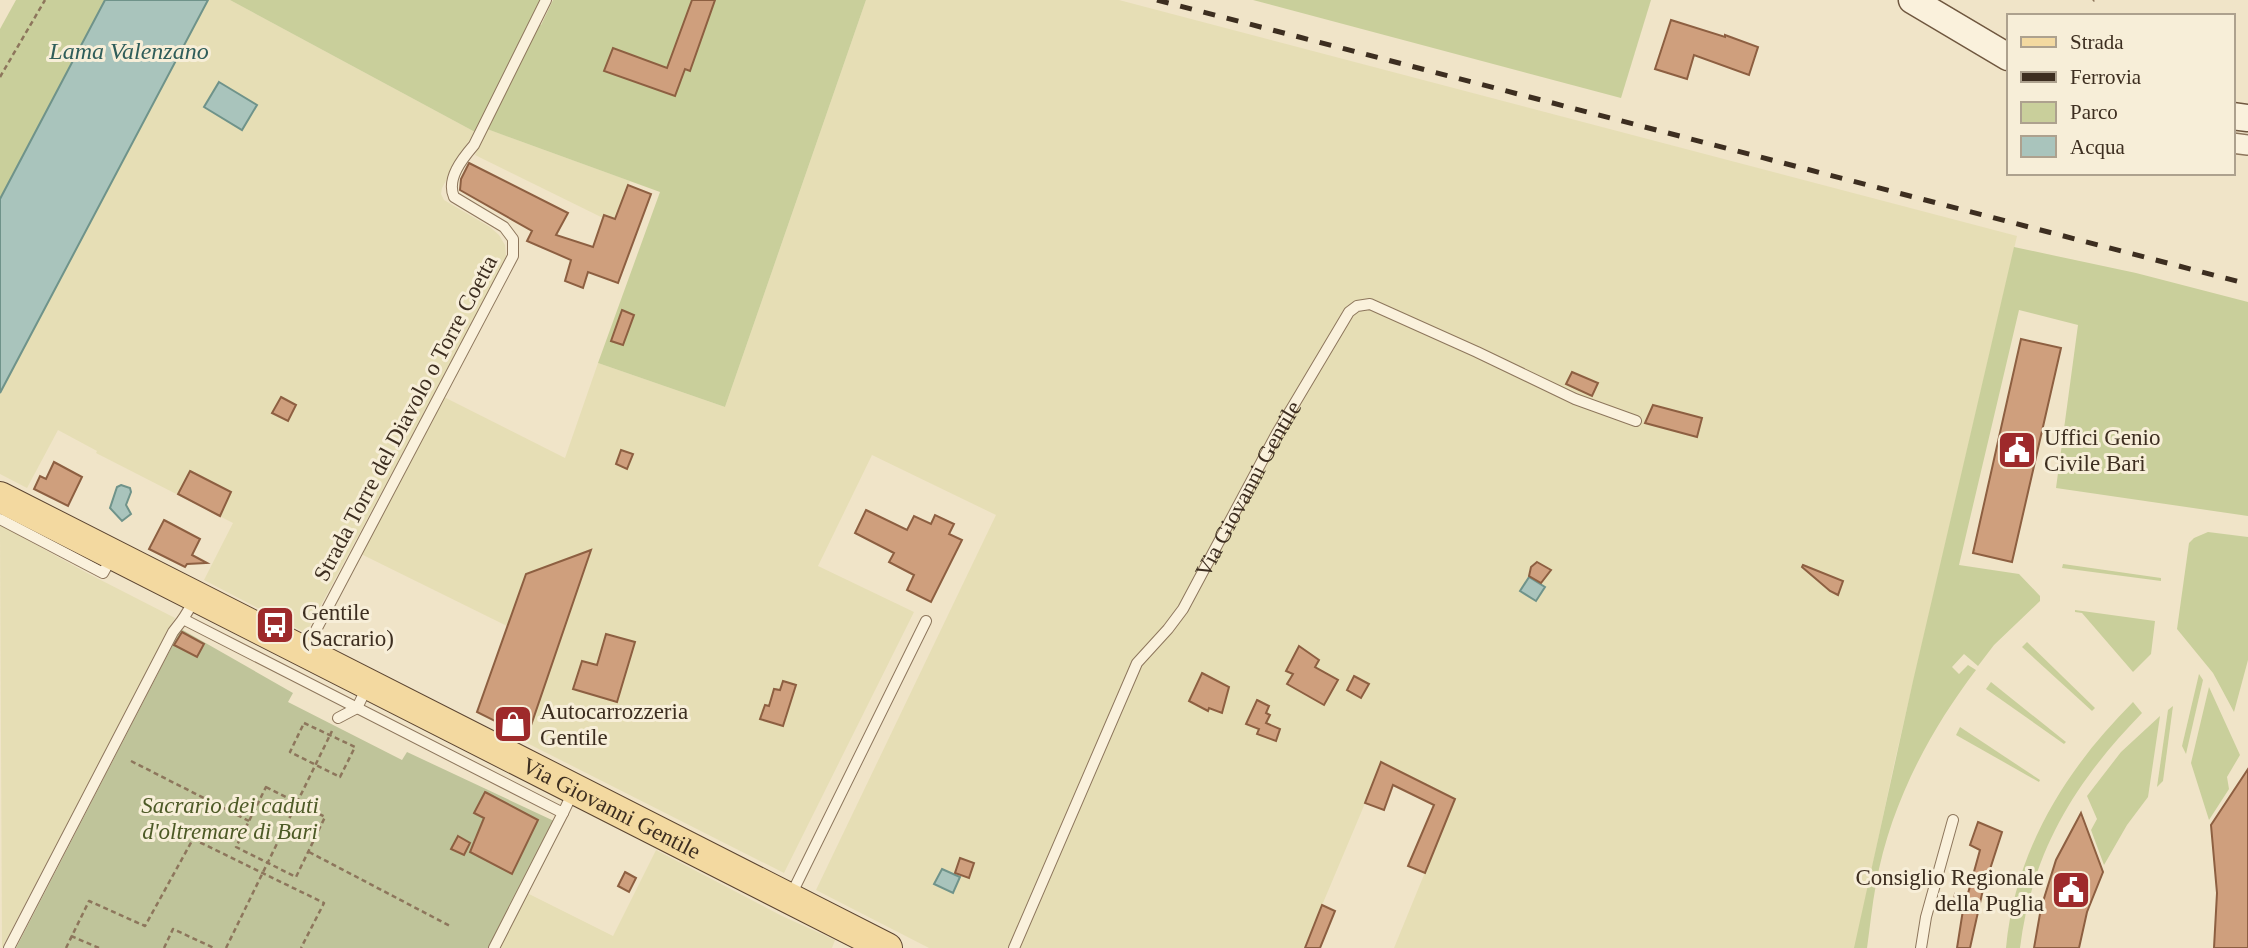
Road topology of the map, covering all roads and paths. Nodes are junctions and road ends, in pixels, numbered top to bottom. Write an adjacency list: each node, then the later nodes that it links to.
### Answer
1 (45, 0): 5 (path)
2 (545, 0): 13 (lane, Strada Torre del Diavolo o Torre Coetta)
3 (1912, 0): 4 (main road)
4 (2007, 56)
5 (0, 77)
6 (1636, 421): 38 (lane, Via Giovanni Gentile)
7 (0, 497): 9 (main road, Via Giovanni Gentile)
8 (0, 519): 9 (lane)
9 (113, 554): 10 (main road, Via Giovanni Gentile)
10 (190, 607): 12 (main road, Via Giovanni Gentile); 29 (lane)
11 (926, 621): 26 (lane)
12 (268, 647): 13 (main road, Via Giovanni Gentile); 14 (lane)
13 (305, 651): 14 (main road, Via Giovanni Gentile)
14 (363, 696): 15 (lane); 19 (main road, Via Giovanni Gentile)
15 (338, 718): 16 (path)
16 (330, 735): 18 (path); 18 (path); 18 (path)
17 (131, 761): 22 (path)
18 (316, 765): 20 (path)
19 (569, 801): 26 (main road, Via Giovanni Gentile); 36 (lane)
20 (297, 803): 22 (path); 23 (path); 24 (path)
21 (1952, 820): 39 (lane)
22 (248, 821): 24 (path)
23 (308, 852): 24 (path); 27 (path)
24 (267, 863): 25 (path)
25 (262, 872): 28 (path); 34 (path); 35 (path)
26 (789, 899): 37 (main road, Via Giovanni Gentile)
27 (452, 927)
28 (71, 936): 30 (path); 31 (path)
29 (9, 948)
30 (66, 948)
31 (99, 948)
32 (164, 948): 33 (path)
33 (214, 948)
34 (226, 948)
35 (301, 948)
36 (494, 948)
37 (887, 948)
38 (1014, 948)
39 (1922, 948)

